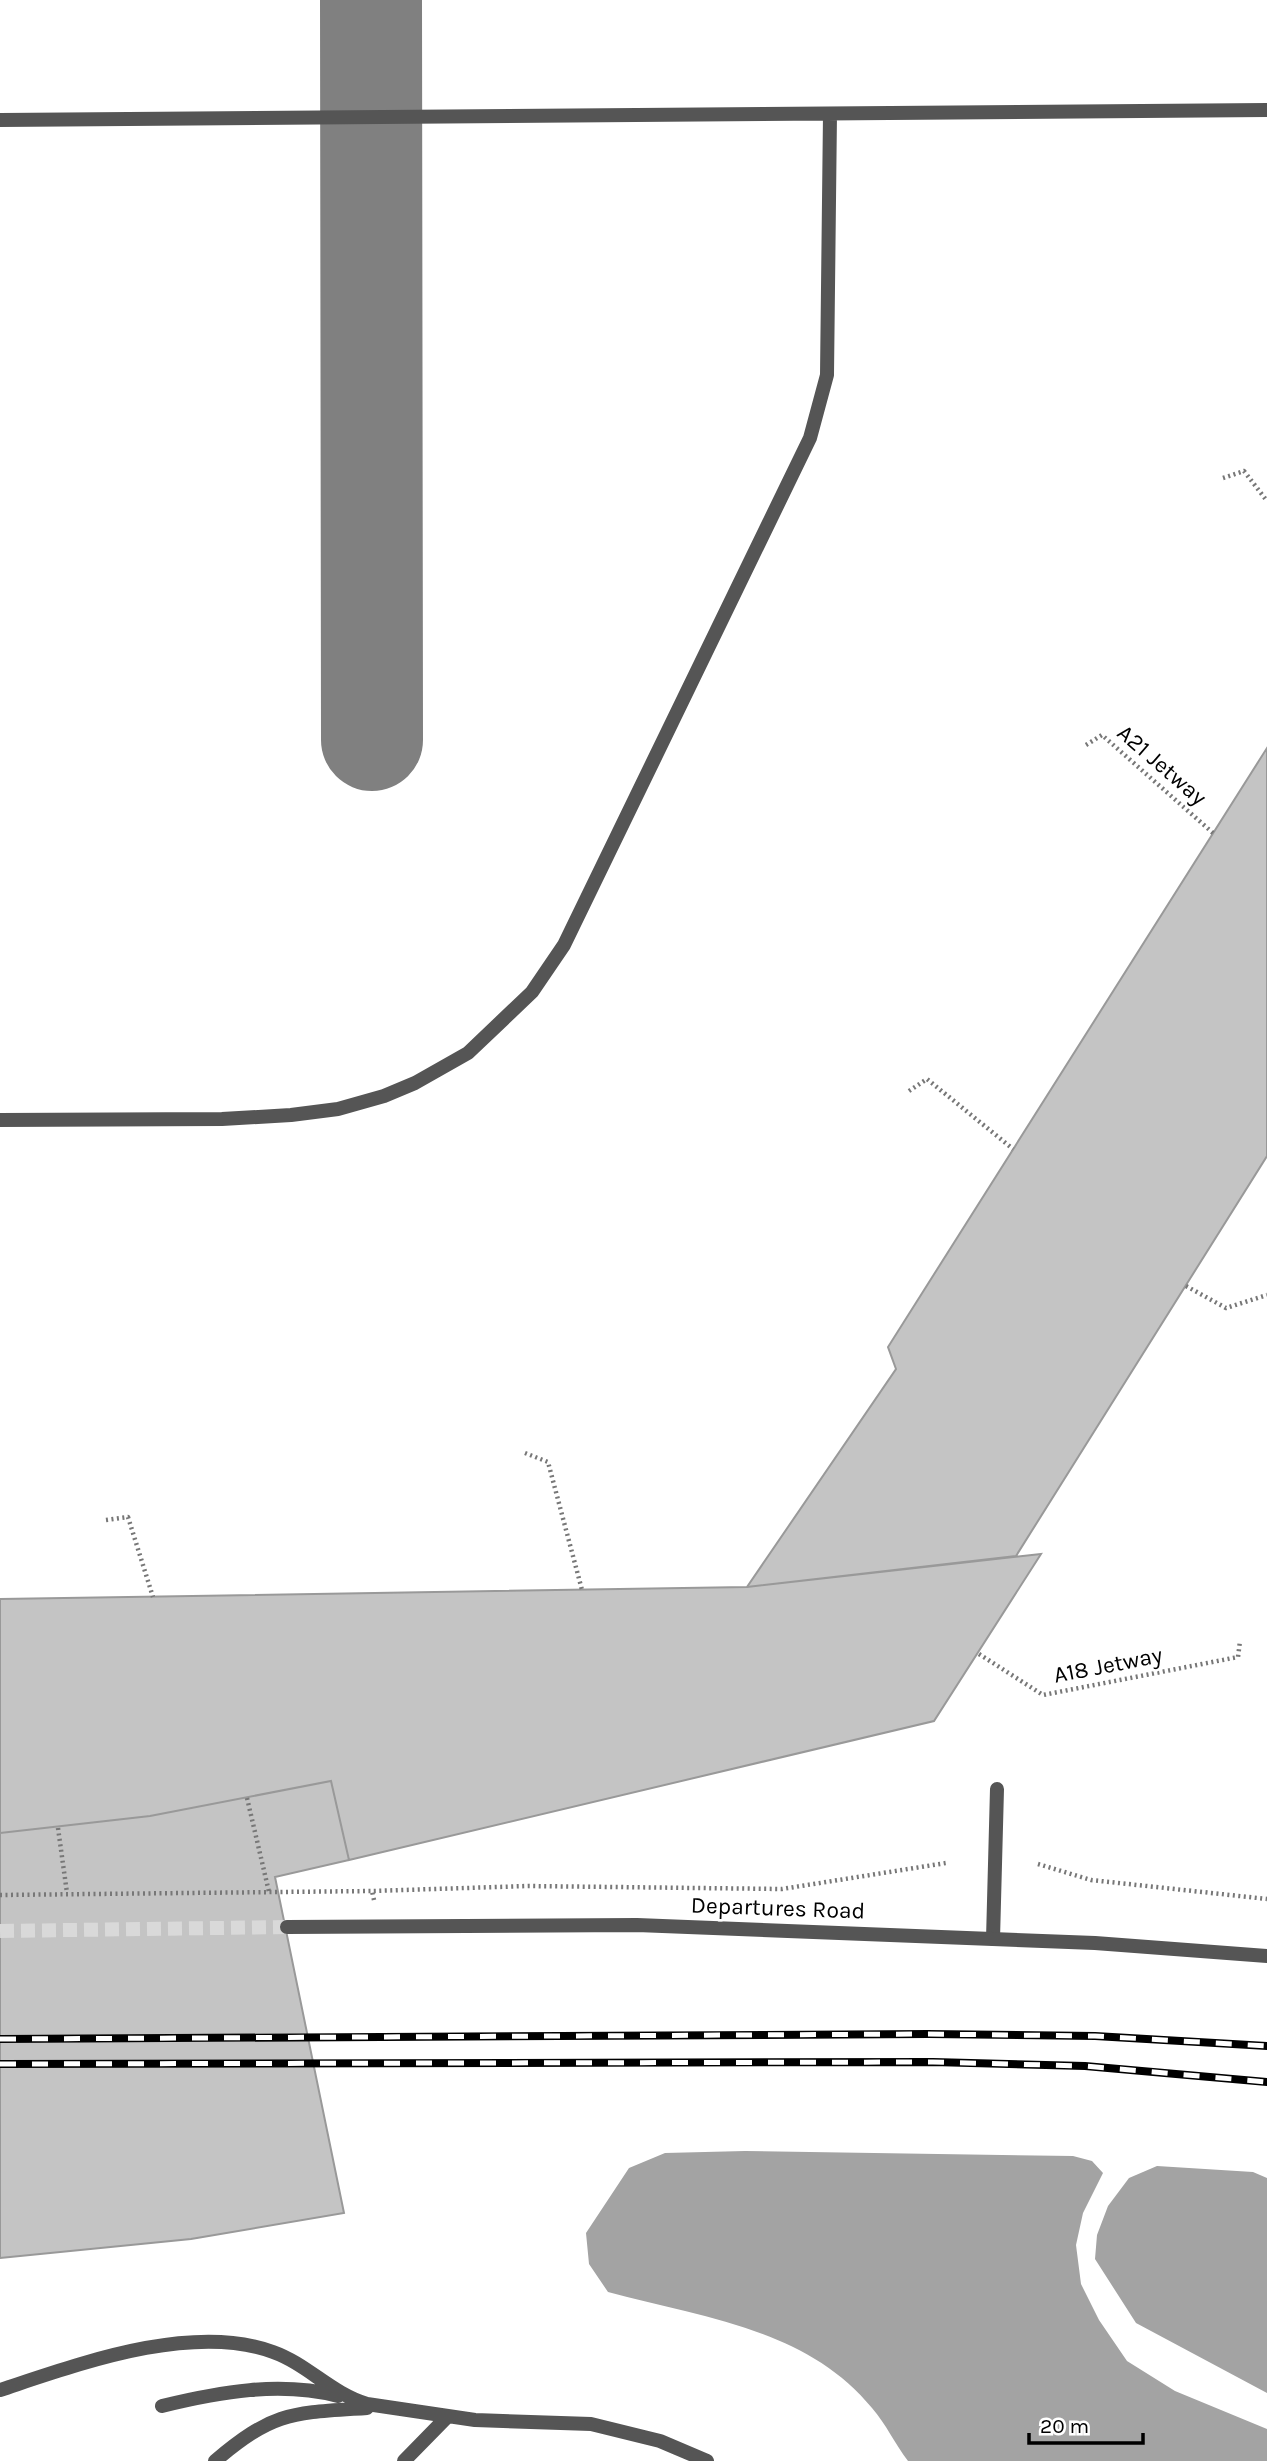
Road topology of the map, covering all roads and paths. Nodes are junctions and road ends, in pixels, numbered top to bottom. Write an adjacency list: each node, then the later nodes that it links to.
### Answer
1 (1267, 110): 2 (street)
2 (830, 114): 3 (street); 9 (street)
3 (0, 120)
4 (1223, 478): 5 (path)
5 (1267, 501)
6 (1086, 745): 7 (path, A21 Jetway)
7 (1213, 833)
8 (909, 1091): 10 (path)
9 (0, 1120)
10 (1013, 1149)
11 (1186, 1286): 12 (path)
12 (1267, 1295)
13 (525, 1453): 15 (path)
14 (106, 1520): 16 (path)
15 (582, 1590)
16 (153, 1597)
17 (1240, 1641): 18 (path, A18 Jetway)
18 (979, 1654)
19 (997, 1789): 31 (street)
20 (247, 1798): 25 (path)
21 (58, 1828): 26 (path)
22 (946, 1864): 24 (path)
23 (1038, 1864): 28 (path)
24 (372, 1891): 25 (path); 29 (path)
25 (269, 1892): 26 (path)
26 (67, 1894): 27 (path)
27 (0, 1895)
28 (1267, 1899)
29 (379, 1925): 30 (street, Departures Road); 31 (street, Departures Road)
30 (287, 1927)
31 (993, 1939): 32 (street, Departures Road)
32 (1267, 1956)
33 (0, 2390): 34 (street)
34 (350, 2399): 35 (street); 36 (street)
35 (162, 2406)
36 (383, 2407): 37 (street); 38 (street)
37 (448, 2416): 39 (street); 40 (street)
38 (215, 2461)
39 (404, 2461)
40 (707, 2461)

